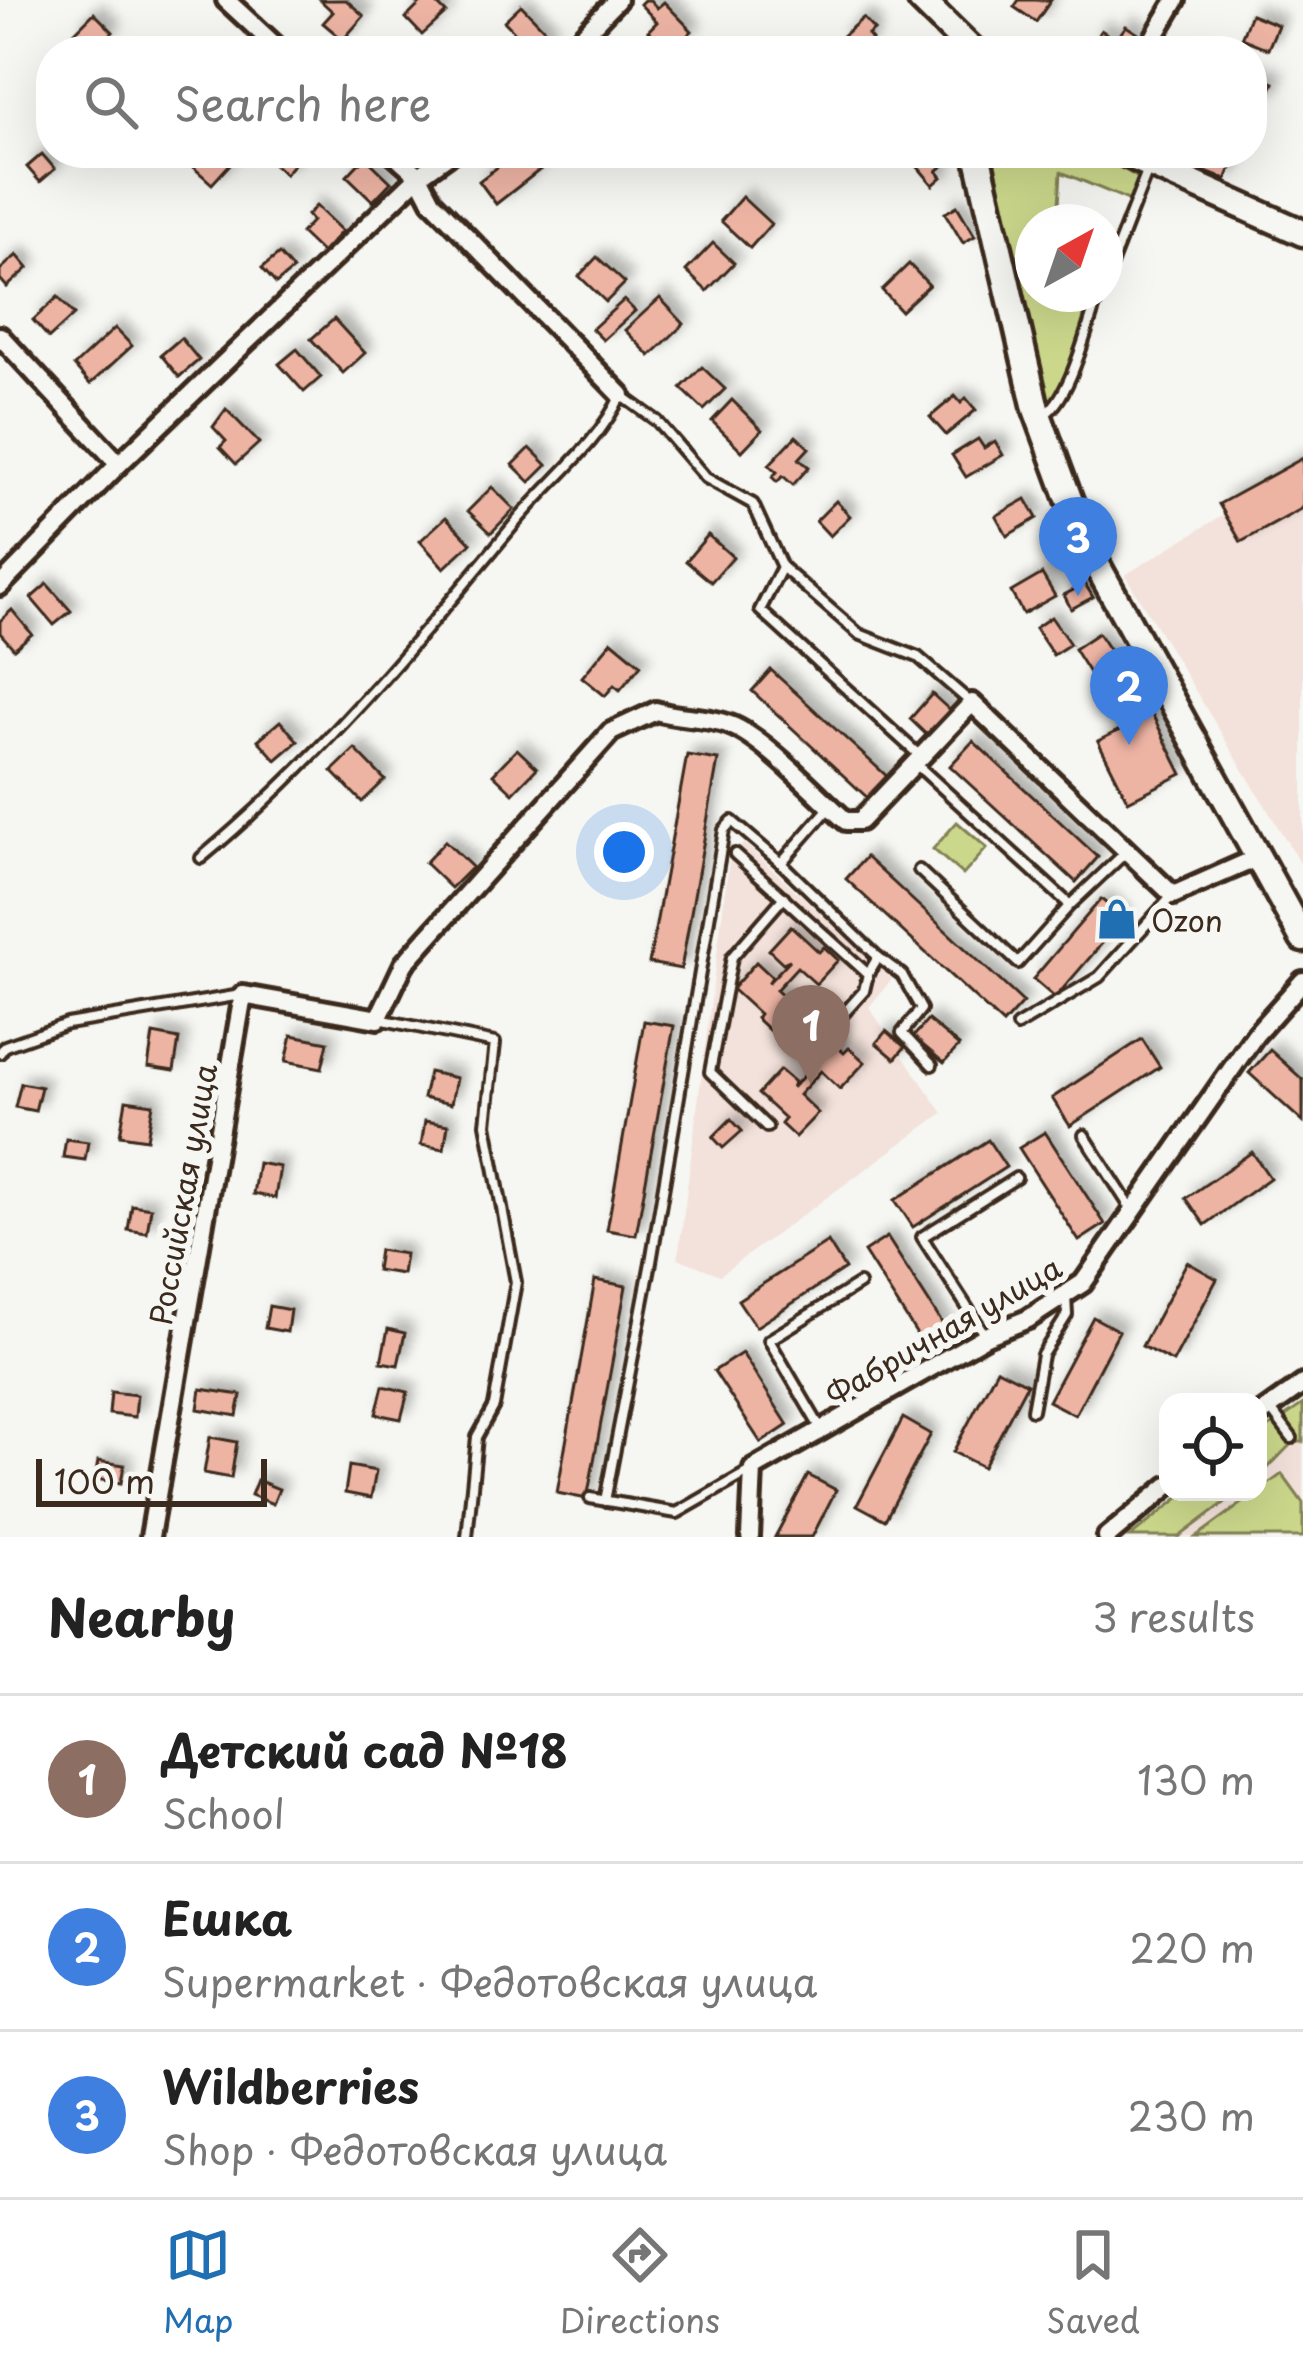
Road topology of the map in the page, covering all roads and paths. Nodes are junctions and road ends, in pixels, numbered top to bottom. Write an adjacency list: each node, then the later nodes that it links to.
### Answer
1 (226, 0): 5 (street)
2 (617, 0): 6 (street)
3 (921, 0): 7 (street)
4 (1175, 0): 8 (street)
5 (265, 36)
6 (582, 36)
7 (958, 36)
8 (1155, 36)
9 (410, 168): 14 (street)
10 (430, 168): 14 (street)
11 (980, 168): 20 (street)
12 (1148, 168): 15 (lane)
13 (1154, 168): 16 (street)
14 (419, 176): 19 (street); 21 (street)
15 (1123, 233)
16 (1303, 233)
17 (1093, 312): 20 (lane)
18 (0, 336): 21 (street)
19 (621, 394): 22 (lane); 30 (lane)
20 (1039, 417): 29 (street)
21 (119, 464): 23 (street)
22 (782, 567): 24 (lane); 25 (lane)
23 (0, 586)
24 (972, 703): 25 (street); 27 (street)
25 (919, 761): 26 (street); 35 (lane)
26 (830, 807): 31 (lane); 41 (street)
27 (1127, 851): 33 (street); 35 (lane)
28 (735, 854): 34 (lane)
29 (1258, 857): 33 (street); 36 (street)
30 (201, 858)
31 (781, 863): 37 (lane); 62 (lane)
32 (919, 870): 35 (lane)
33 (1173, 895): 43 (lane)
34 (784, 898): 38 (lane); 46 (lane)
35 (1070, 905)
36 (1303, 939)
37 (878, 957): 38 (lane); 45 (lane)
38 (868, 974): 42 (lane)
39 (1303, 981): 49 (street, Фабричная улица)
40 (243, 994): 41 (street); 44 (lane); 63 (street, Российская улица)
41 (378, 1019): 64 (lane)
42 (836, 1022)
43 (1017, 1026)
44 (0, 1054)
45 (932, 1065)
46 (766, 1127)
47 (1084, 1135): 49 (lane)
48 (1016, 1178): 52 (lane)
49 (1133, 1211): 51 (street, Фабричная улица)
50 (859, 1284): 57 (lane)
51 (1066, 1295): 52 (street, Фабричная улица); 55 (lane)
52 (986, 1336): 57 (street, Фабричная улица)
53 (1303, 1384): 54 (street)
54 (1267, 1409)
55 (1032, 1410)
56 (1267, 1416): 58 (lane)
57 (822, 1430): 59 (street, Фабричная улица)
58 (1292, 1438)
59 (753, 1469): 62 (lane); 65 (street)
60 (1159, 1494): 66 (street)
61 (590, 1498): 62 (lane)
62 (605, 1501)
63 (149, 1537)
64 (466, 1537)
65 (750, 1537)
66 (1107, 1537)

